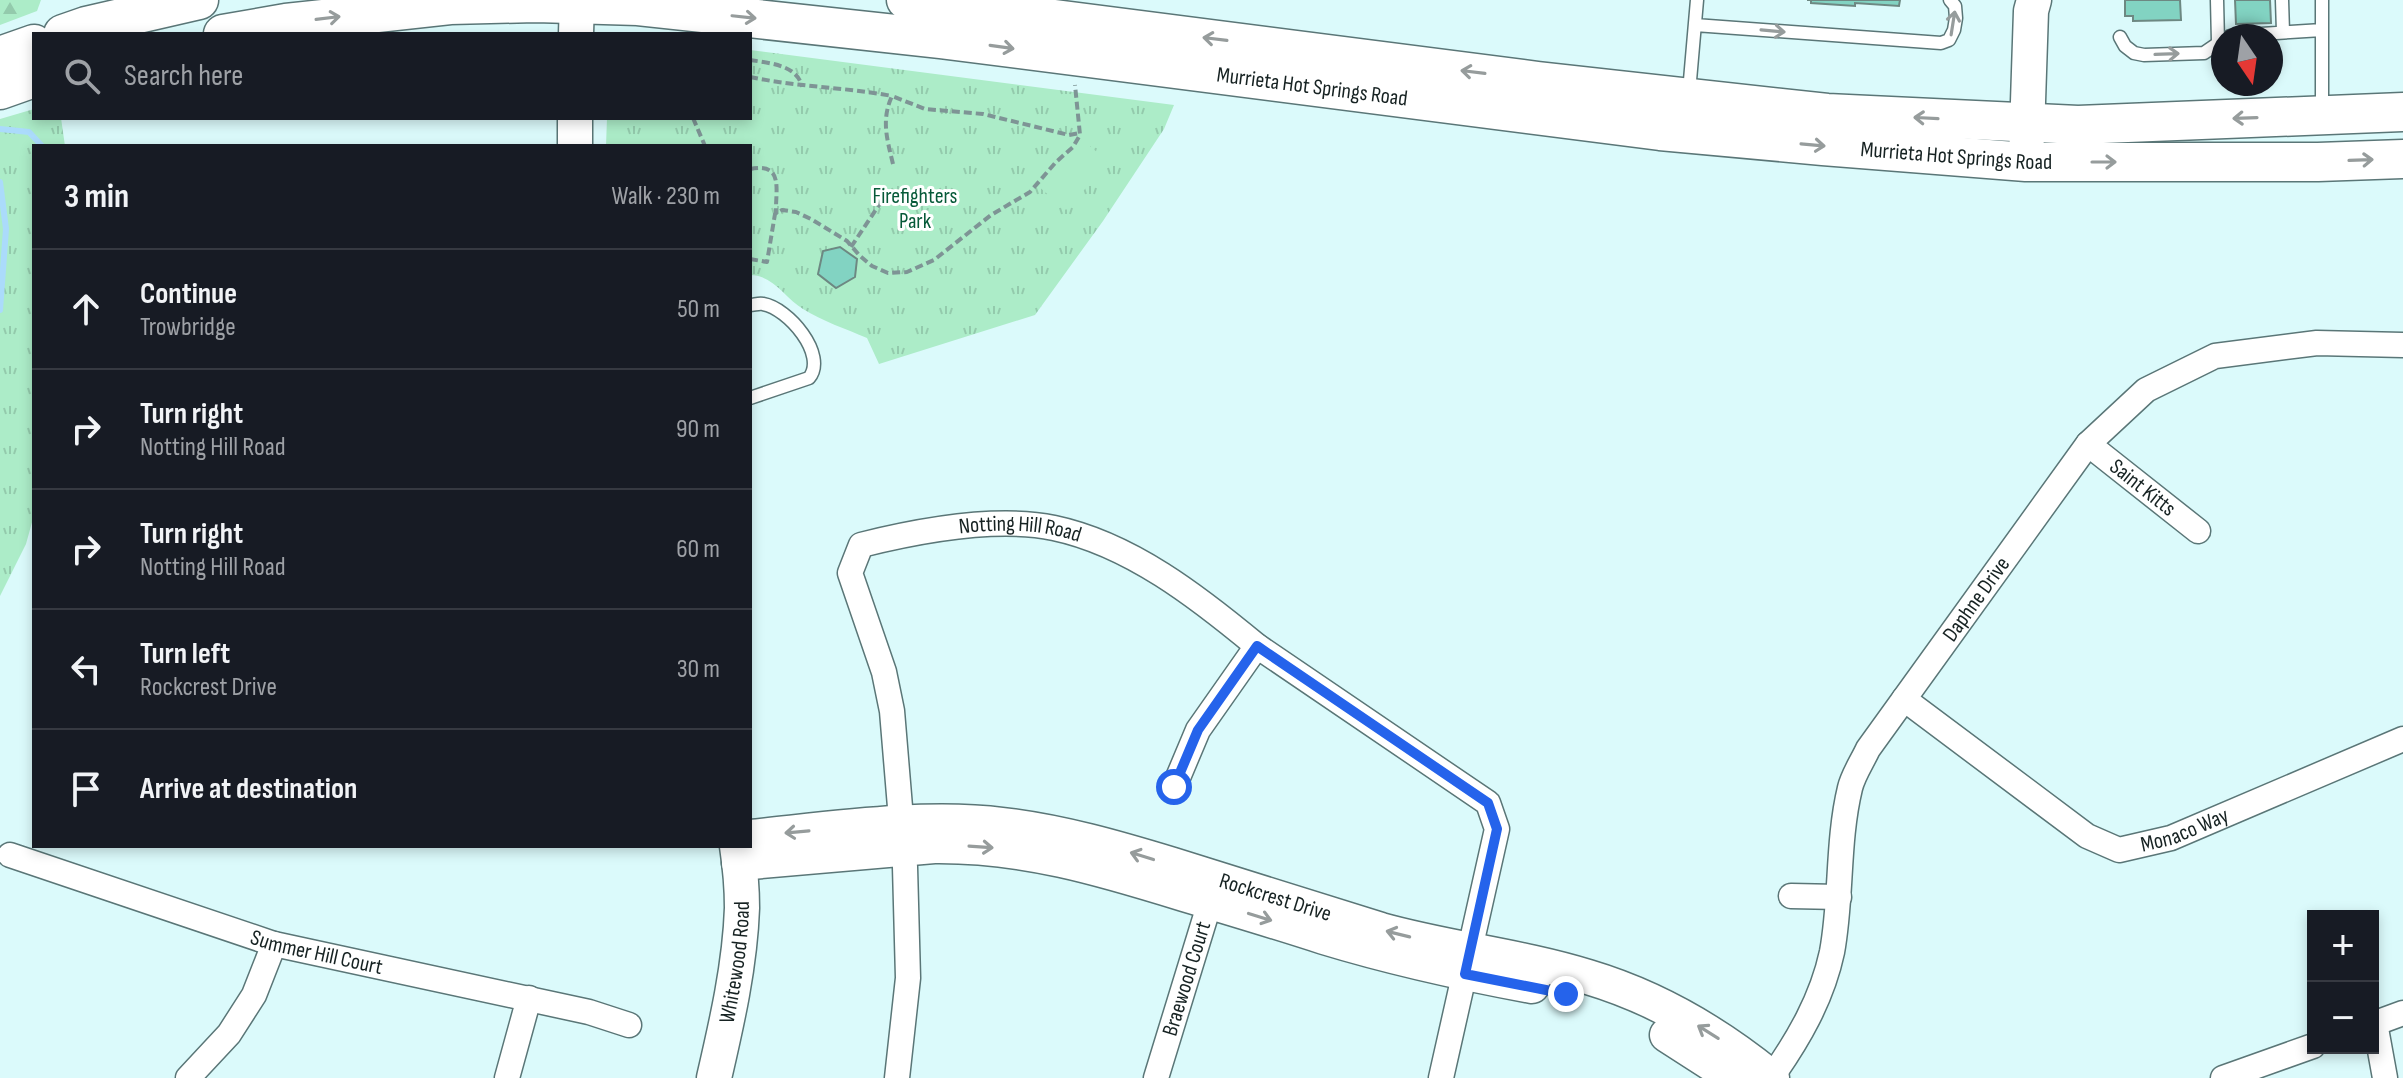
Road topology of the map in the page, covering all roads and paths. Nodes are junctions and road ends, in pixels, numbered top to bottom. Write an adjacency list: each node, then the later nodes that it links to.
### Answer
1 (199, 0): 14 (main road)
2 (906, 0): 28 (main road, Murrieta Hot Springs Road, one-way to 2)
3 (1697, 0): 12 (lane)
4 (1950, 0): 12 (lane, one-way to 4)
5 (2034, 0): 34 (street)
6 (2217, 0): 10 (lane)
7 (2282, 0): 11 (lane)
8 (2322, 0): 13 (lane)
9 (576, 13): 15 (main road, Murrieta Hot Springs Road, one-way to 9); 29 (main road, Murrieta Hot Springs Road, one-way to 29)
10 (2221, 24)
11 (2283, 24)
12 (1695, 25): 28 (lane)
13 (2322, 30): 16 (lane); 31 (lane)
14 (69, 32)
15 (236, 32)
16 (2283, 32)
17 (2120, 37): 19 (lane, one-way to 19)
18 (32, 45): 20 (main road)
19 (2211, 48)
20 (0, 56)
21 (752, 60): 25 (path)
22 (752, 77): 25 (path)
23 (32, 79): 26 (main road)
24 (1075, 85): 35 (path)
25 (802, 87): 27 (path)
26 (0, 90)
27 (892, 96): 35 (path); 40 (path)
28 (1688, 99): 29 (main road); 34 (main road, Murrieta Hot Springs Road, one-way to 28)
29 (1484, 107): 39 (main road, Murrieta Hot Springs Road, one-way to 39)
30 (2403, 112): 31 (main road, Murrieta Hot Springs Road)
31 (2322, 114): 34 (main road, Murrieta Hot Springs Road, one-way to 34)
32 (575, 120): 36 (street)
33 (694, 120): 37 (path)
34 (2027, 124): 39 (street)
35 (1080, 133): 44 (path)
36 (575, 144)
37 (704, 144)
38 (2403, 159): 39 (main road, Murrieta Hot Springs Road, one-way to 38)
39 (2026, 162)
40 (893, 164)
41 (752, 169): 43 (path)
42 (885, 196): 44 (path)
43 (776, 214): 44 (path); 45 (path)
44 (851, 247)
45 (752, 259)
46 (752, 305): 48 (lane)
47 (2403, 345): 49 (street, Daphne Drive)
48 (752, 397)
49 (2088, 444): 50 (street, Saint Kitts); 52 (street, Daphne Drive)
50 (2198, 531)
51 (1257, 646): 54 (street); 55 (street, Notting Hill Road); 62 (street, Notting Hill Road)
52 (1904, 699): 53 (street, Monaco Way); 60 (street, Daphne Drive)
53 (2403, 739)
54 (1174, 787)
55 (903, 836): 56 (street, Rockcrest Drive); 58 (street, Rockcrest Drive); 72 (street, Notting Hill Road)
56 (742, 849): 71 (street, Whitewood Road)
57 (10, 855): 61 (street, Summer Hill Court)
58 (1213, 890): 62 (street, Rockcrest Drive); 73 (street, Braewood Court)
59 (1791, 896): 60 (street)
60 (1839, 897): 76 (street, Daphne Drive)
61 (274, 944): 63 (street, Summer Hill Court); 69 (street)
62 (1468, 962): 74 (street, Notting Hill Road); 75 (street, Rockcrest Drive); 76 (street, Rockcrest Drive, one-way to 62)
63 (529, 998): 66 (street, Summer Hill Court); 70 (street)
64 (2403, 1013): 65 (street)
65 (2379, 1022)
66 (629, 1025)
67 (2307, 1048): 77 (street)
68 (2379, 1049): 78 (street)
69 (188, 1078)
70 (507, 1078)
71 (714, 1078)
72 (897, 1078)
73 (1156, 1078)
74 (1441, 1078)
75 (1734, 1078)
76 (1771, 1078)
77 (2223, 1078)
78 (2385, 1078)

